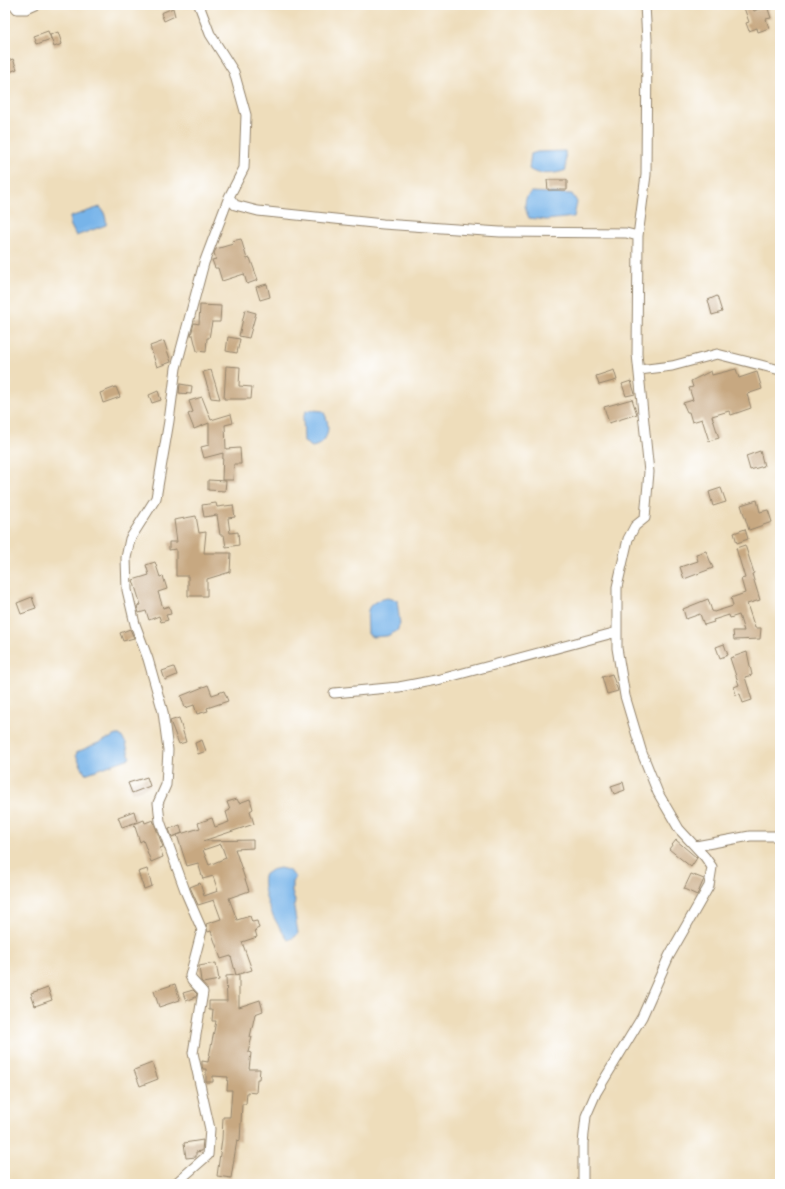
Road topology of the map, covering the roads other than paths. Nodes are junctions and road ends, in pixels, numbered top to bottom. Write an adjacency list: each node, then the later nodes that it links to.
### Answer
1 (14, 5): 2 (street)
2 (36, 5)
3 (198, 5): 5 (street)
4 (645, 5): 6 (street)
5 (229, 198): 6 (street); 13 (street)
6 (638, 236): 7 (street)
7 (639, 370): 8 (street); 9 (street)
8 (780, 370)
9 (617, 632): 10 (street); 12 (street)
10 (334, 693)
11 (780, 836): 12 (street)
12 (696, 846): 14 (street)
13 (175, 1184)
14 (583, 1184)

